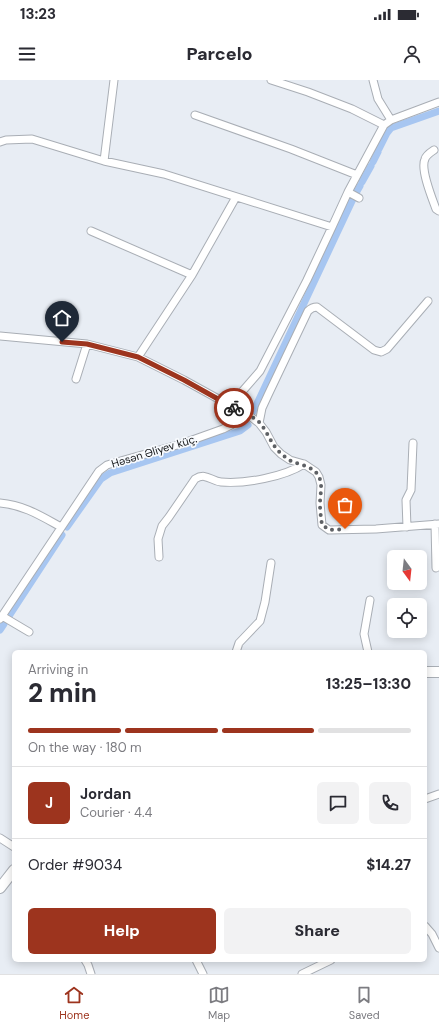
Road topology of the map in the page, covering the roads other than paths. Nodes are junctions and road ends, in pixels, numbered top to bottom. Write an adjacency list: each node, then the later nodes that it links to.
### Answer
1 (114, 80): 12 (street)
2 (271, 80): 5 (street)
3 (298, 80): 5 (street)
4 (373, 80): 8 (street)
5 (298, 88): 9 (street)
6 (439, 102): 8 (street)
7 (195, 115): 13 (street)
8 (391, 120): 9 (street)
9 (384, 125): 13 (street)
10 (0, 142): 12 (street)
11 (434, 150): 17 (street)
12 (104, 161): 15 (street)
13 (357, 175): 14 (street)
14 (348, 192): 16 (street); 18 (street)
15 (236, 197): 18 (street); 20 (street)
16 (359, 198)
17 (439, 211)
18 (332, 227): 26 (street)
19 (91, 231): 20 (street)
20 (192, 275): 24 (street)
21 (428, 302): 28 (street)
22 (0, 336): 23 (street)
23 (87, 344): 24 (street); 25 (street)
24 (138, 357): 26 (street)
25 (76, 379)
26 (233, 407): 27 (street)
27 (242, 412): 28 (street); 34 (street, Həsən Əliyev küç.)
28 (259, 423): 30 (street)
29 (413, 443): 33 (street)
30 (304, 464): 33 (street); 35 (street)
31 (0, 503): 34 (street)
32 (437, 524): 33 (street); 37 (street)
33 (407, 527)
34 (61, 528): 39 (street, Həsən Əliyev küç.)
35 (159, 557)
36 (271, 563): 41 (street)
37 (436, 568)
38 (370, 600): 42 (street)
39 (1, 618): 40 (street)
40 (29, 632)
41 (237, 650)
42 (368, 650)
43 (427, 672): 44 (street)
44 (439, 672)
45 (439, 794): 46 (street)
46 (427, 798)
47 (0, 838): 48 (street)
48 (12, 846)
49 (12, 876): 50 (street)
50 (0, 888)
51 (427, 928): 52 (street)
52 (439, 948)
53 (86, 962): 56 (street)
54 (197, 962): 57 (street)
55 (327, 962): 58 (street)
56 (91, 974)
57 (203, 974)
58 (302, 974)

